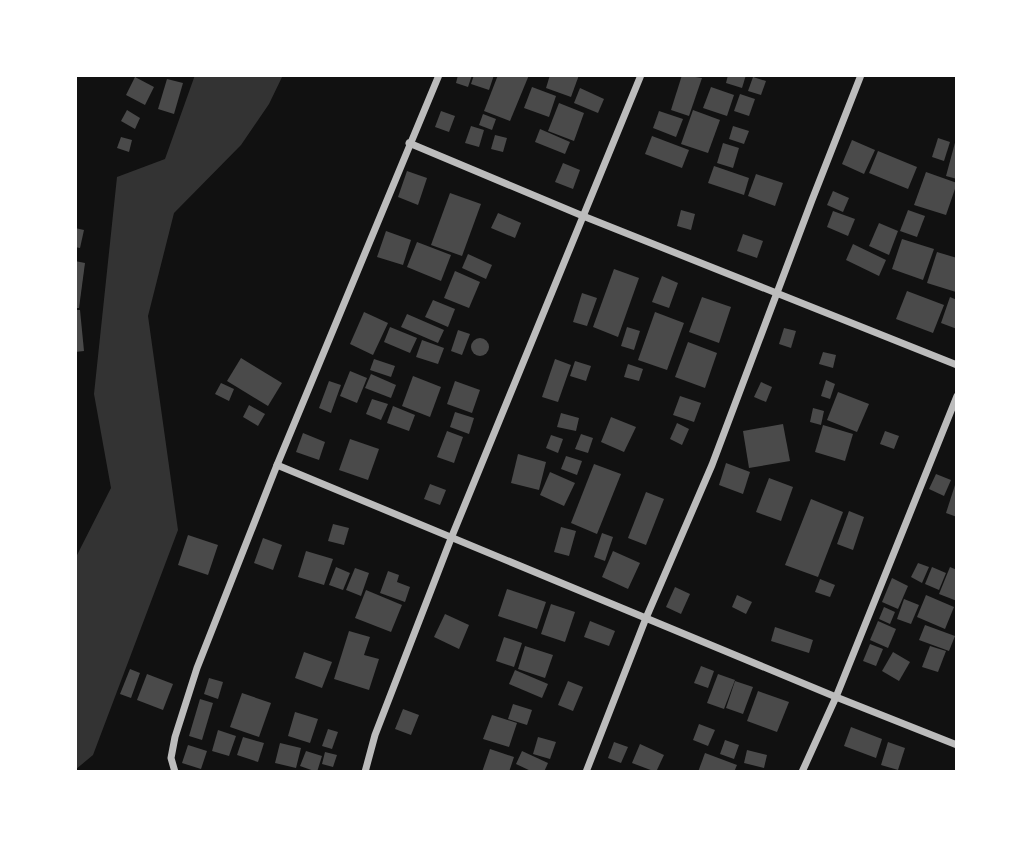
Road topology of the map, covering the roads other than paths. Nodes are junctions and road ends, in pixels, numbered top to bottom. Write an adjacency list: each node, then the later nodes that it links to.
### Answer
1 (439, 75): 4 (street)
2 (641, 75): 5 (street)
3 (861, 75): 6 (street)
4 (409, 143): 5 (street); 9 (street)
5 (583, 216): 6 (street); 10 (street)
6 (776, 294): 7 (street); 11 (street)
7 (957, 365)
8 (957, 396): 12 (street)
9 (277, 465): 10 (street); 14 (street)
10 (452, 536): 11 (street); 15 (street)
11 (646, 618): 12 (street); 16 (street)
12 (835, 697): 13 (street); 17 (street)
13 (957, 745)
14 (175, 772)
15 (365, 772)
16 (586, 772)
17 (802, 772)

